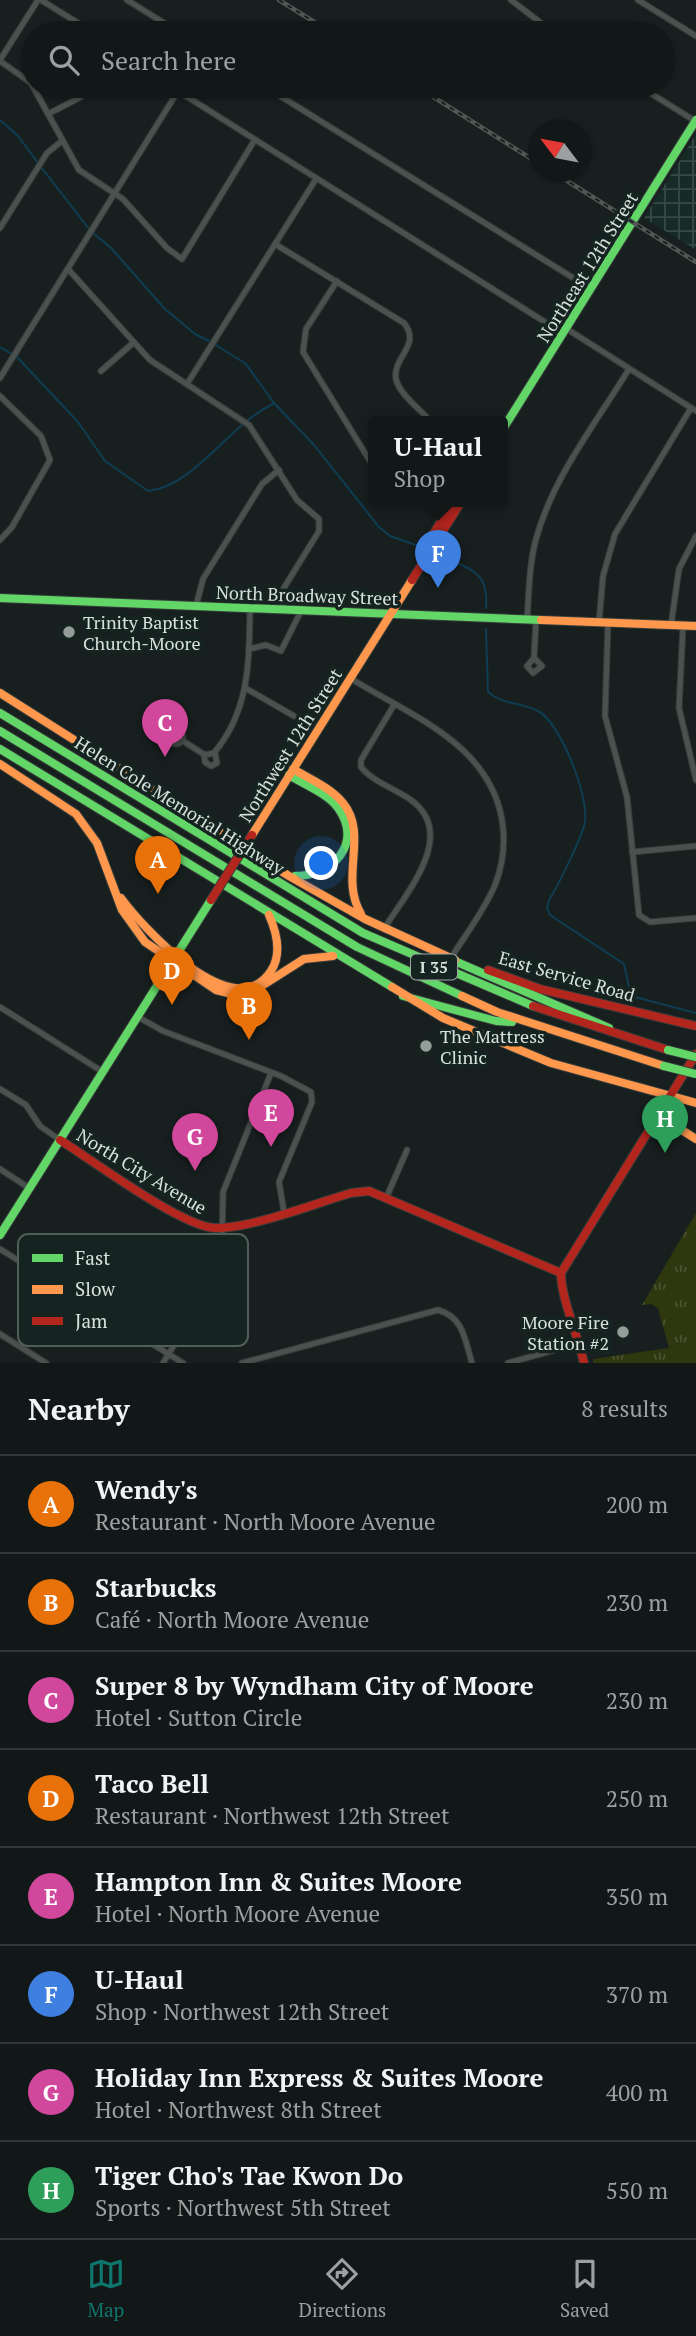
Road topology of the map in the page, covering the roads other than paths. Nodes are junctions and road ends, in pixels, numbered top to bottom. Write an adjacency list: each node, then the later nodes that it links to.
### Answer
1 (39, 0): 5 (street); 6 (street)
2 (127, 0): 7 (street)
3 (511, 0): 8 (street)
4 (638, 0): 9 (street)
5 (25, 21)
6 (74, 21)
7 (161, 21)
8 (539, 21)
9 (672, 21)
10 (675, 23): 12 (street)
11 (21, 28): 13 (street)
12 (696, 36)
13 (0, 60): 14 (street)
14 (21, 76)
15 (39, 98): 21 (street)
16 (79, 98): 21 (street)
17 (173, 98): 26 (street)
18 (188, 98): 24 (street)
19 (283, 98): 31 (street)
20 (659, 98): 22 (street)
21 (48, 114): 23 (street)
22 (696, 121): 31 (main road, Northeast 12th Street)
23 (62, 141): 26 (street); 27 (street)
24 (254, 141): 25 (street); 26 (street)
25 (316, 179): 28 (street); 32 (street)
26 (115, 193): 29 (street)
27 (0, 228)
28 (275, 243): 30 (street); 37 (street)
29 (68, 269): 33 (street); 36 (street)
30 (337, 281): 40 (street); 42 (street)
31 (592, 290): 32 (main road, Northeast 12th Street)
32 (566, 332): 34 (street); 41 (main road, Northeast 12th Street)
33 (133, 343): 35 (street); 37 (street)
34 (629, 369): 39 (street); 56 (street)
35 (101, 371)
36 (0, 378)
37 (187, 384): 43 (street)
38 (0, 396): 49 (street)
39 (693, 409): 57 (street)
40 (426, 416)
41 (508, 421)
42 (368, 458)
43 (279, 470): 51 (street); 53 (street)
44 (432, 507): 47 (street)
45 (451, 507): 47 (main road)
46 (457, 507): 47 (main road)
47 (448, 517): 55 (main road, Northwest 12th Street)
48 (696, 536): 58 (street)
49 (0, 540)
50 (0, 598): 51 (main road, North Broadway Street)
51 (196, 606): 52 (main road, North Broadway Street)
52 (250, 608): 53 (main road, North Broadway Street); 61 (street)
53 (282, 610): 54 (main road, North Broadway Street)
54 (301, 611): 55 (main road, North Broadway Street); 61 (street)
55 (390, 614): 56 (main road, North Broadway Street); 63 (main road, Northwest 12th Street)
56 (532, 620): 57 (main road, North Broadway Street); 62 (street)
57 (604, 623): 58 (main road, North Broadway Street); 78 (street)
58 (671, 625): 59 (main road, North Broadway Street)
59 (683, 626): 60 (main road, North Broadway Street); 76 (street)
60 (696, 626)
61 (249, 649): 64 (street)
62 (534, 658)
63 (350, 678): 66 (street); 75 (main road, Northwest 12th Street)
64 (247, 689): 68 (street); 72 (street)
65 (0, 693): 79 (main road, East Service Road)
66 (394, 705): 83 (street); 86 (street)
67 (0, 713): 92 (main road, Helen Cole Memorial Highway / I 35)
68 (294, 716)
69 (0, 731): 90 (main road, Helen Cole Memorial Highway / I 35)
70 (183, 741): 73 (street)
71 (0, 749): 80 (main road)
72 (215, 752): 73 (street); 73 (street)
73 (204, 754)
74 (0, 764): 85 (main road)
75 (291, 772): 79 (main road); 82 (main road); 85 (main road, Northwest 12th Street, bridge)
76 (696, 780)
77 (696, 846): 78 (street)
78 (632, 852): 81 (street)
79 (289, 876): 82 (main road, East Service Road)
80 (267, 913): 84 (main road); 85 (main road)
81 (696, 918)
82 (365, 919): 83 (main road, East Service Road)
83 (384, 929): 86 (main road, East Service Road)
84 (338, 956): 85 (main road); 87 (main road)
85 (174, 959): 89 (main road, Northwest 12th Street)
86 (450, 959): 91 (main road, East Service Road); 92 (main road)
87 (403, 996): 90 (main road); 98 (main road)
88 (0, 1007): 94 (street)
89 (138, 1017): 94 (main road, Northwest 12th Street); 95 (street)
90 (526, 1023): 96 (main road, Helen Cole Memorial Highway / I 35, bridge)
91 (696, 1026)
92 (630, 1039): 93 (main road, Helen Cole Memorial Highway / I 35, bridge)
93 (696, 1056): 98 (main road)
94 (103, 1072): 102 (main road, Northwest 12th Street)
95 (271, 1073): 107 (street); 108 (street)
96 (696, 1074)
97 (0, 1089): 102 (street, North City Avenue)
98 (669, 1097): 99 (main road); 100 (main road)
99 (696, 1104)
100 (658, 1115): 101 (main road); 113 (main road)
101 (696, 1139)
102 (60, 1140): 105 (main road, Northwest 12th Street); 108 (main road, North City Avenue)
103 (407, 1150): 106 (street)
104 (0, 1169): 105 (street)
105 (29, 1188): 110 (main road, Northwest 12th Street)
106 (387, 1196): 107 (main road, North City Avenue); 113 (main road, North City Avenue)
107 (284, 1212): 108 (main road, North City Avenue)
108 (222, 1228): 109 (street)
109 (222, 1234)
110 (0, 1235)
111 (0, 1249): 112 (street)
112 (18, 1260)
113 (561, 1273): 115 (main road)
114 (0, 1334): 116 (street)
115 (580, 1343): 126 (street); 127 (main road)
116 (18, 1345)
117 (19, 1346): 121 (street)
118 (155, 1346): 120 (street)
119 (173, 1346): 120 (street)
120 (168, 1354): 122 (street); 123 (street)
121 (46, 1363)
122 (163, 1363)
123 (183, 1363)
124 (242, 1363): 125 (street)
125 (472, 1363)
126 (508, 1363)
127 (584, 1363)

